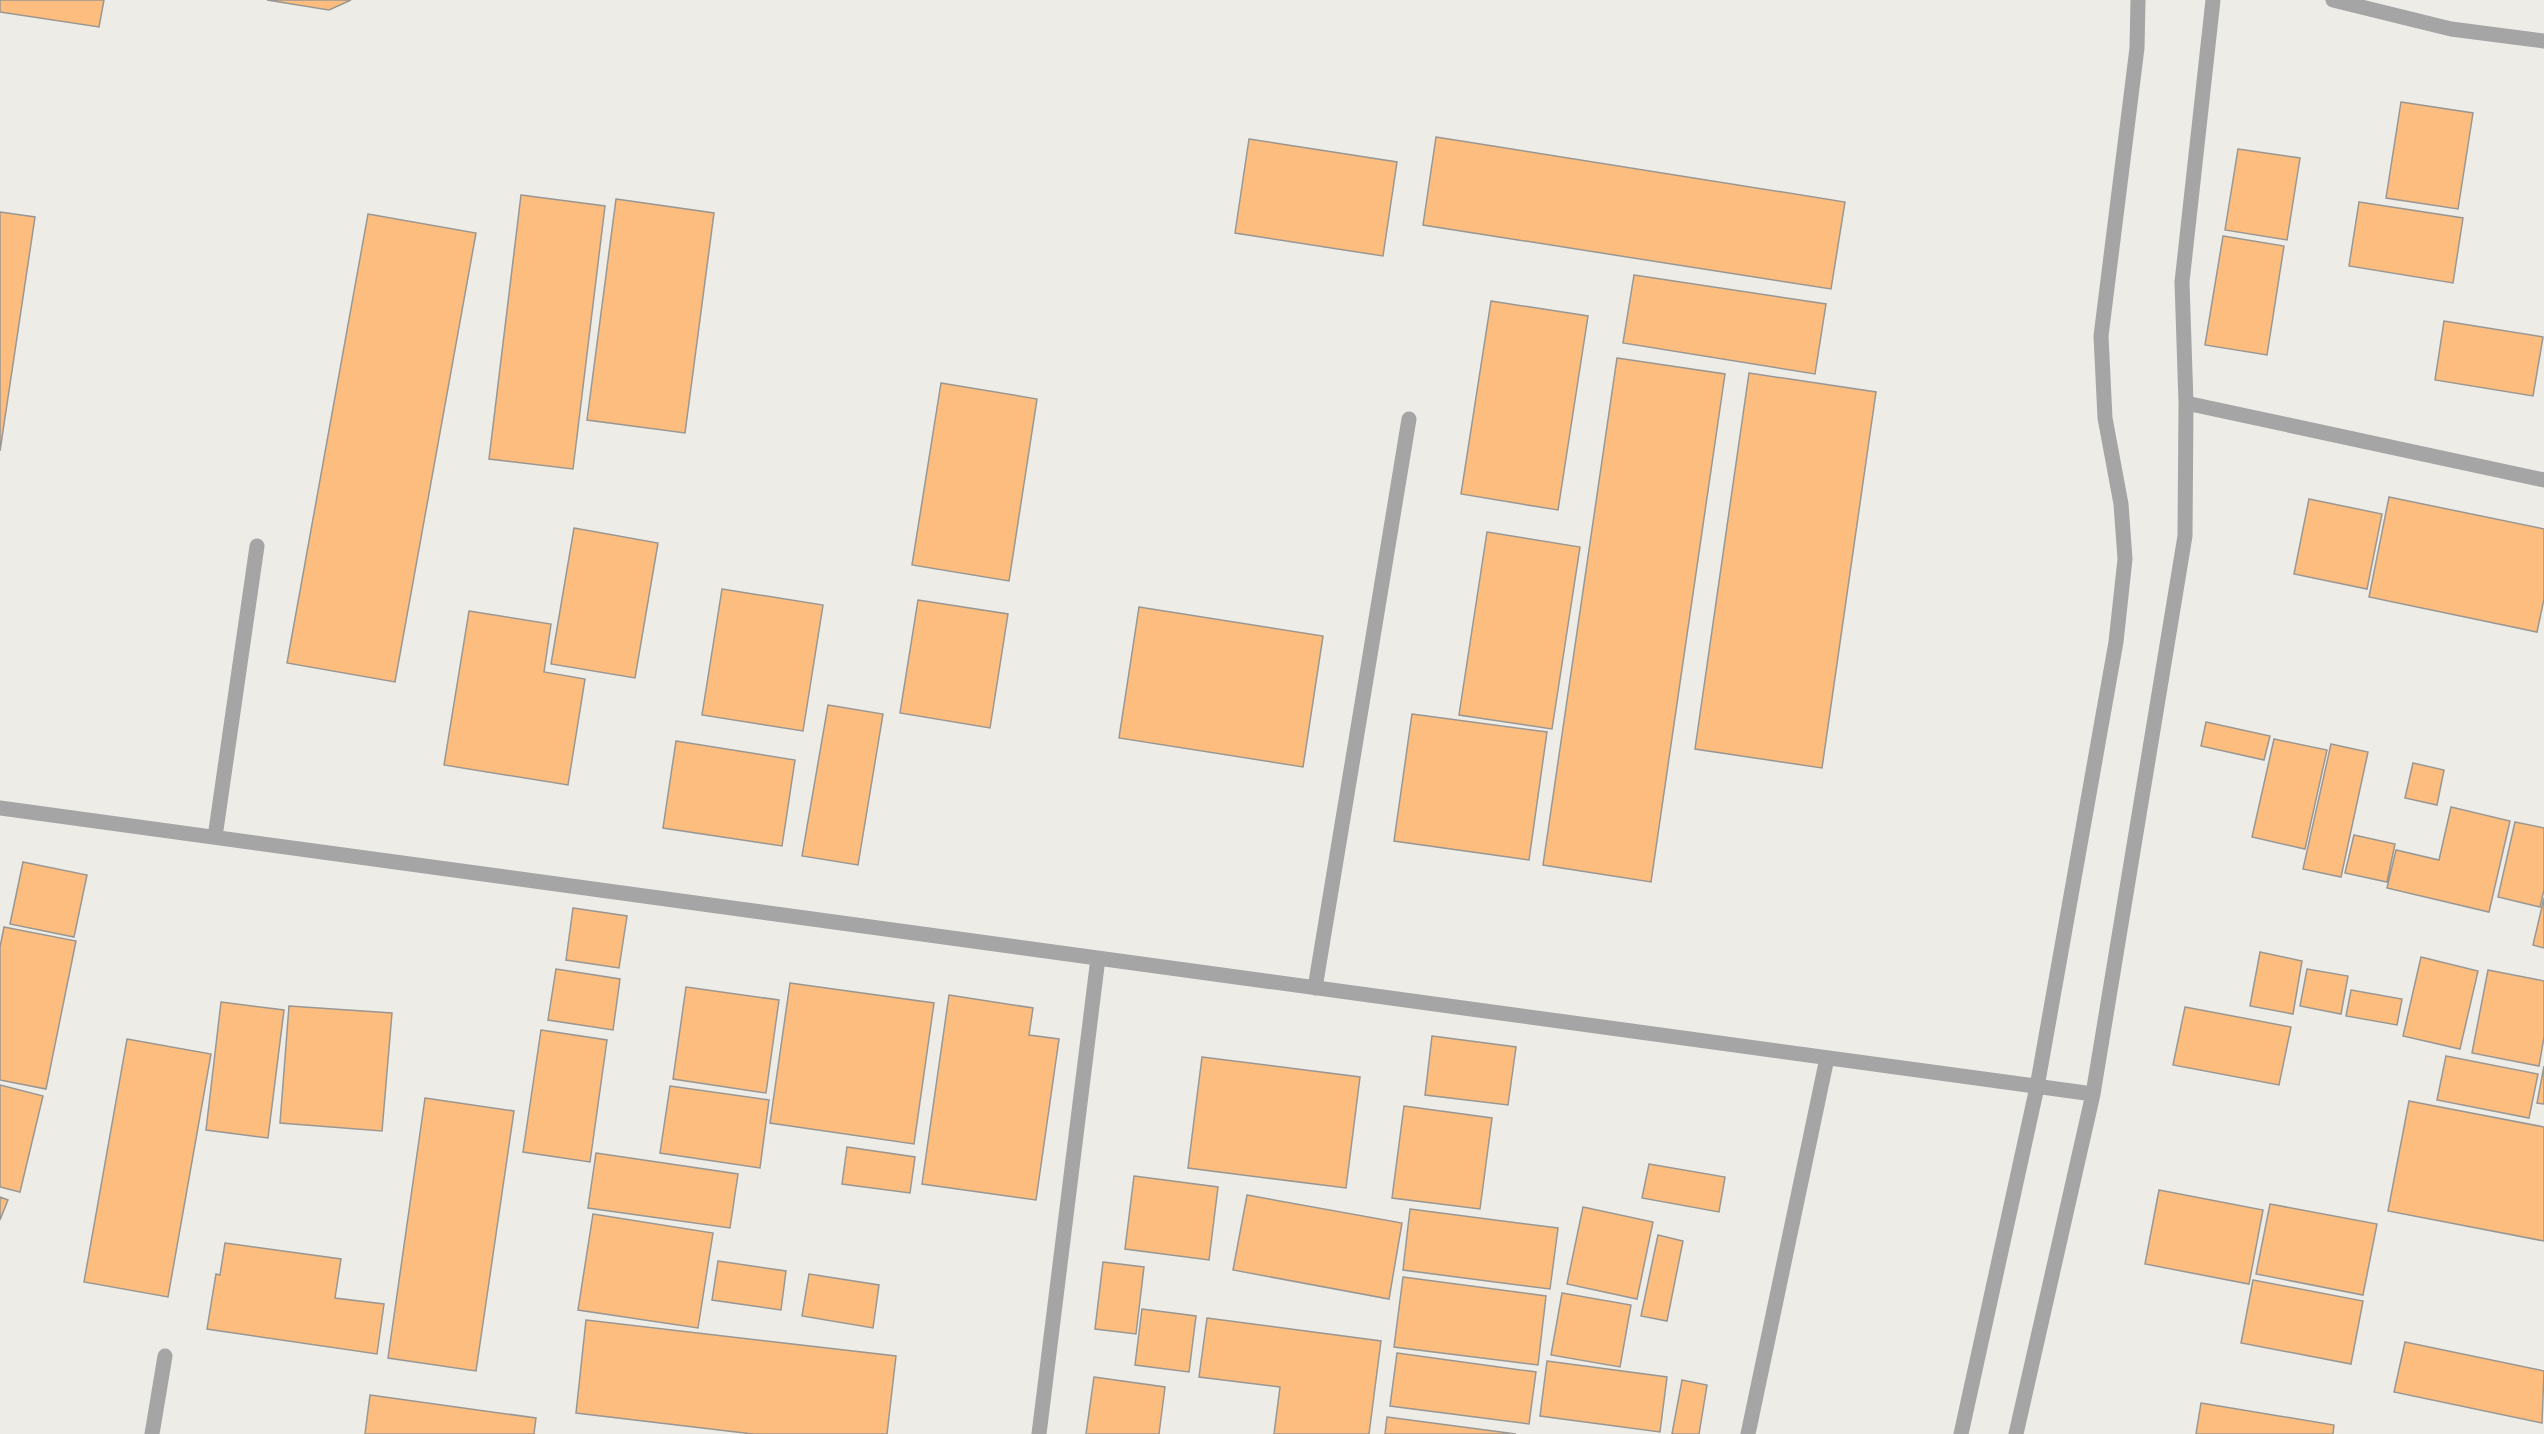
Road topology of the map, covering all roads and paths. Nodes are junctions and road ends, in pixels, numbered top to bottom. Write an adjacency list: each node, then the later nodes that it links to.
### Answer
1 (2138, 0): 14 (street)
2 (2213, 0): 5 (street)
3 (2333, 0): 4 (street)
4 (2544, 41)
5 (2186, 403): 7 (street); 15 (street)
6 (1409, 419): 12 (street)
7 (2544, 480)
8 (257, 546): 10 (street)
9 (0, 808): 10 (street)
10 (215, 837): 11 (street)
11 (1098, 958): 12 (street); 18 (street)
12 (1316, 988): 13 (street)
13 (1827, 1058): 14 (street); 19 (street)
14 (2037, 1087): 15 (street); 20 (street)
15 (2092, 1094): 21 (street)
16 (165, 1356): 17 (street)
17 (152, 1434)
18 (1039, 1434)
19 (1749, 1434)
20 (1961, 1434)
21 (2016, 1434)

